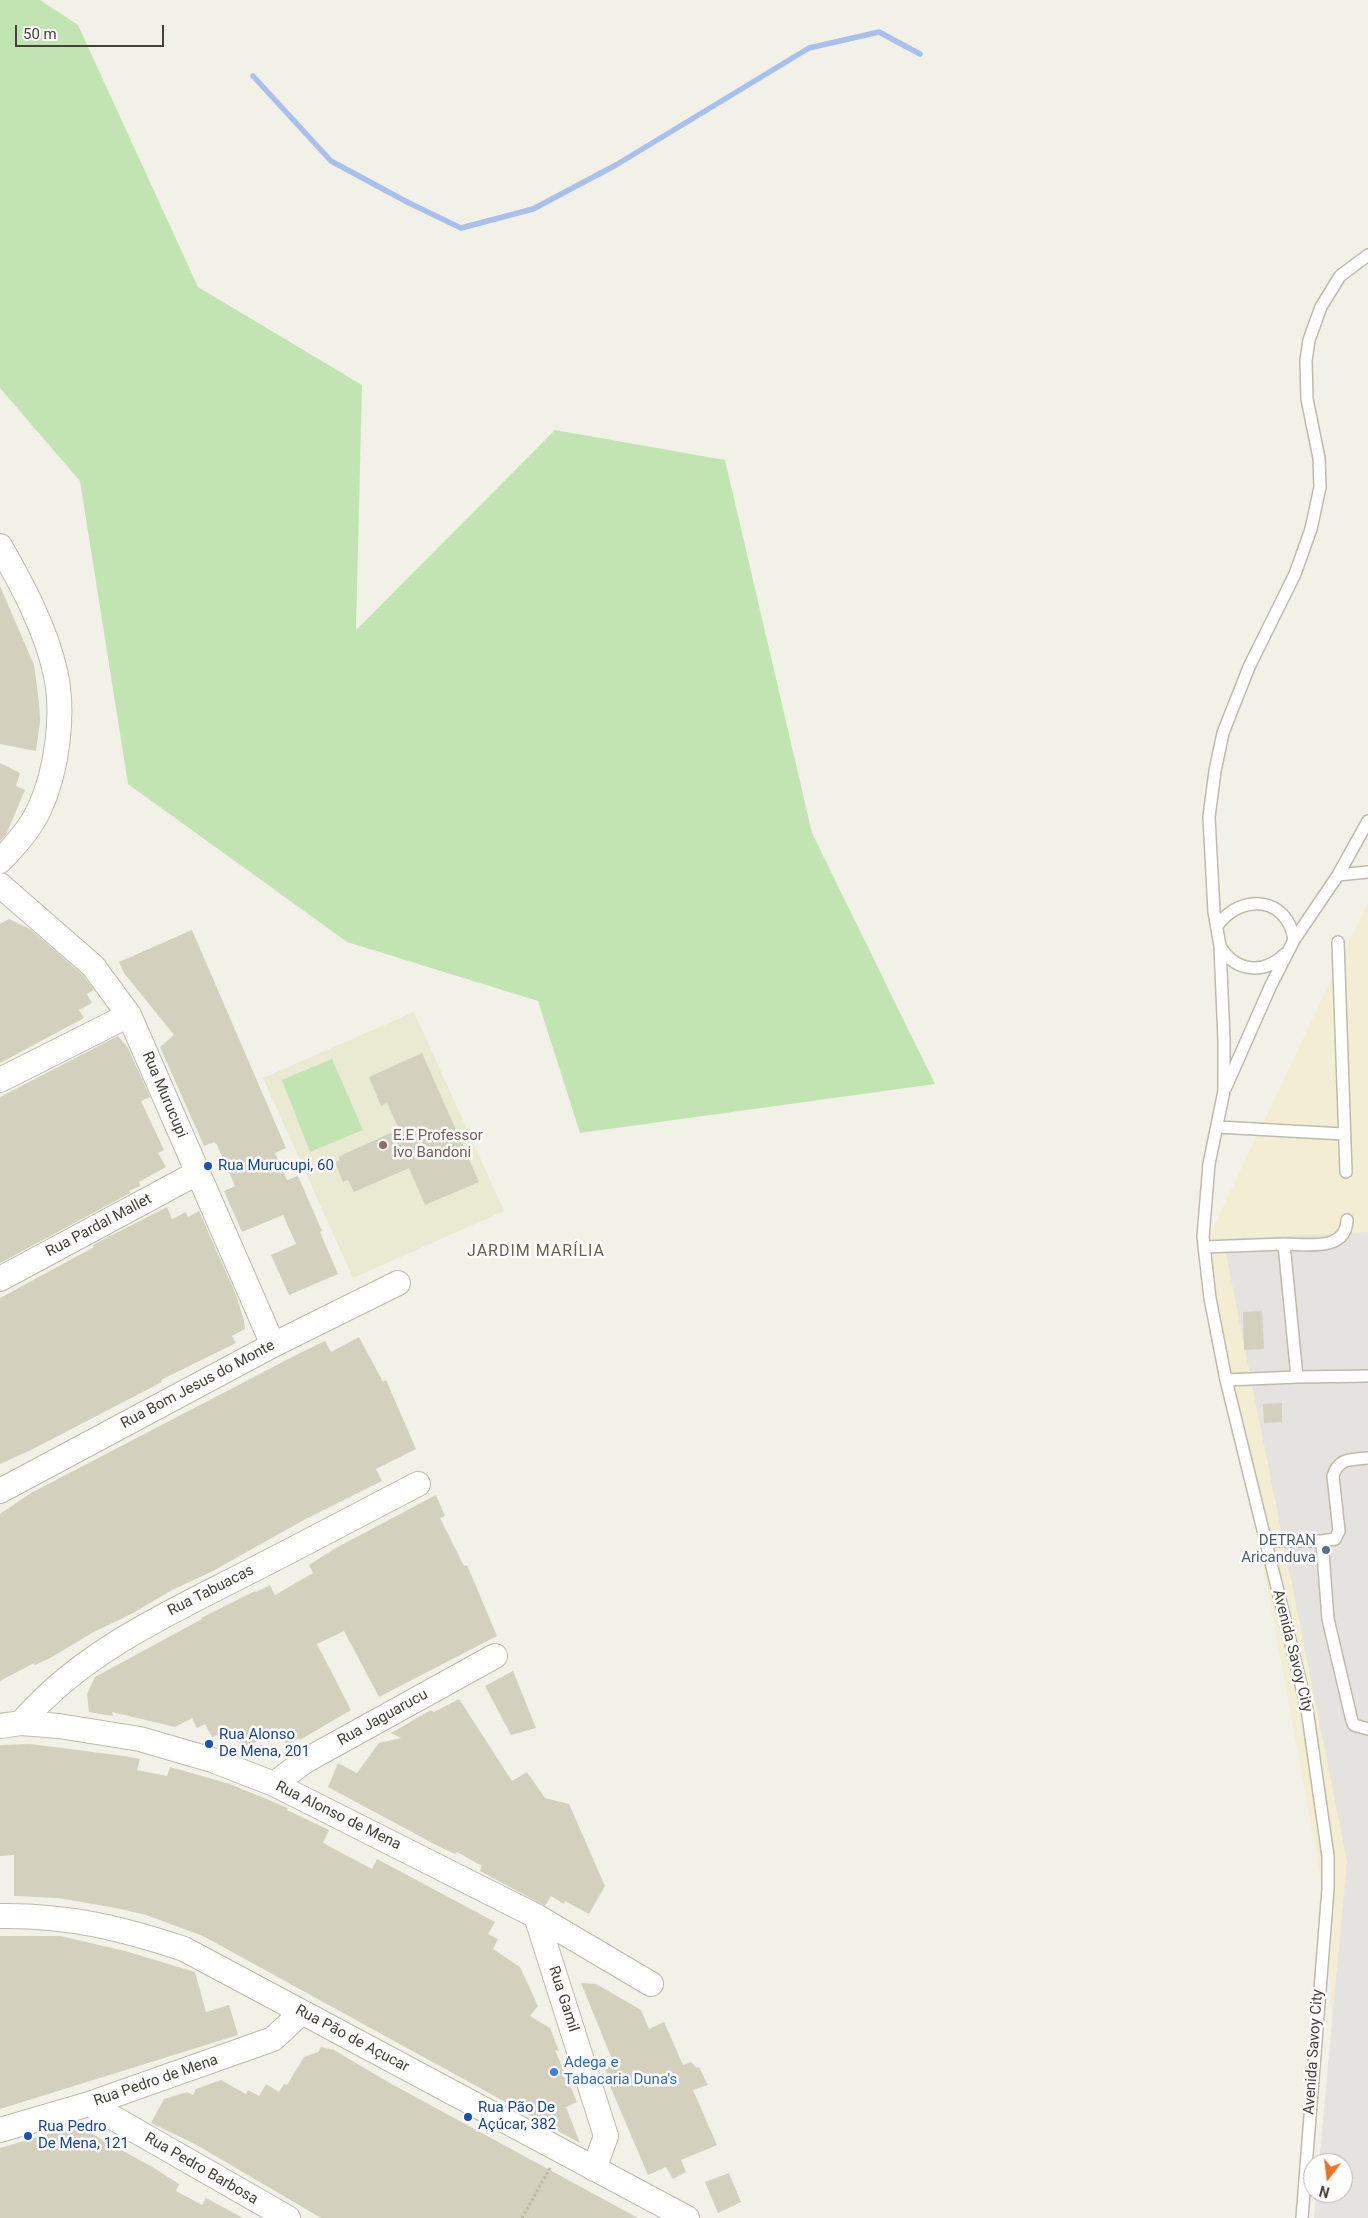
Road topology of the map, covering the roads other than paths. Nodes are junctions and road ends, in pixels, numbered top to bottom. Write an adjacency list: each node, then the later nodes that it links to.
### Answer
1 (1368, 255): 8 (lane)
2 (0, 546): 4 (street)
3 (1366, 831): 6 (lane)
4 (0, 861)
5 (1368, 872): 6 (lane)
6 (1338, 875): 10 (lane)
7 (0, 885): 12 (street, Rua Murucupi)
8 (1218, 926): 10 (lane); 11 (lane)
9 (1338, 942): 16 (lane)
10 (1292, 944): 11 (lane); 14 (lane)
11 (1220, 946): 14 (lane)
12 (129, 1015): 13 (street); 18 (street, Rua Murucupi)
13 (0, 1080)
14 (1224, 1091): 15 (lane, Avenida Savoy City)
15 (1218, 1127): 16 (lane); 21 (lane, Avenida Savoy City)
16 (1343, 1134): 17 (lane)
17 (1346, 1172)
18 (197, 1173): 22 (street, Rua Pardal Mallet); 24 (street, Rua Murucupi)
19 (1347, 1220): 20 (lane)
20 (1284, 1244): 21 (lane); 26 (lane)
21 (1204, 1247): 27 (lane, Avenida Savoy City)
22 (0, 1279)
23 (398, 1283): 24 (street, Rua Bom Jesus do Monte)
24 (273, 1345): 30 (street, Rua Bom Jesus do Monte)
25 (1368, 1376): 26 (lane)
26 (1297, 1377): 27 (lane)
27 (1226, 1380): 32 (lane, Avenida Savoy City)
28 (1368, 1458): 31 (lane)
29 (418, 1484): 34 (street, Rua Tabuacas)
30 (0, 1491)
31 (1322, 1541): 32 (lane); 35 (lane)
32 (1265, 1542): 46 (lane, Avenida Savoy City)
33 (495, 1656): 36 (street, Rua Jaguarucu)
34 (11, 1725): 36 (street, Rua Alonso de Mena)
35 (1368, 1730)
36 (274, 1784): 38 (street, Rua Alonso de Mena)
37 (0, 1916): 40 (street, Rua Pão de Açucar)
38 (536, 1916): 39 (street, Rua Alonso de Mena); 43 (street, Rua Gamil)
39 (651, 1984)
40 (302, 2012): 41 (street, Rua Pedro de Mena); 43 (street, Rua Pão de Açucar)
41 (89, 2104): 42 (street, Rua Pedro de Mena); 44 (street, Rua Pedro Barbosa)
42 (0, 2130)
43 (594, 2169): 45 (street, Rua Pão de Açucar)
44 (288, 2218)
45 (687, 2218)
46 (1302, 2218)

